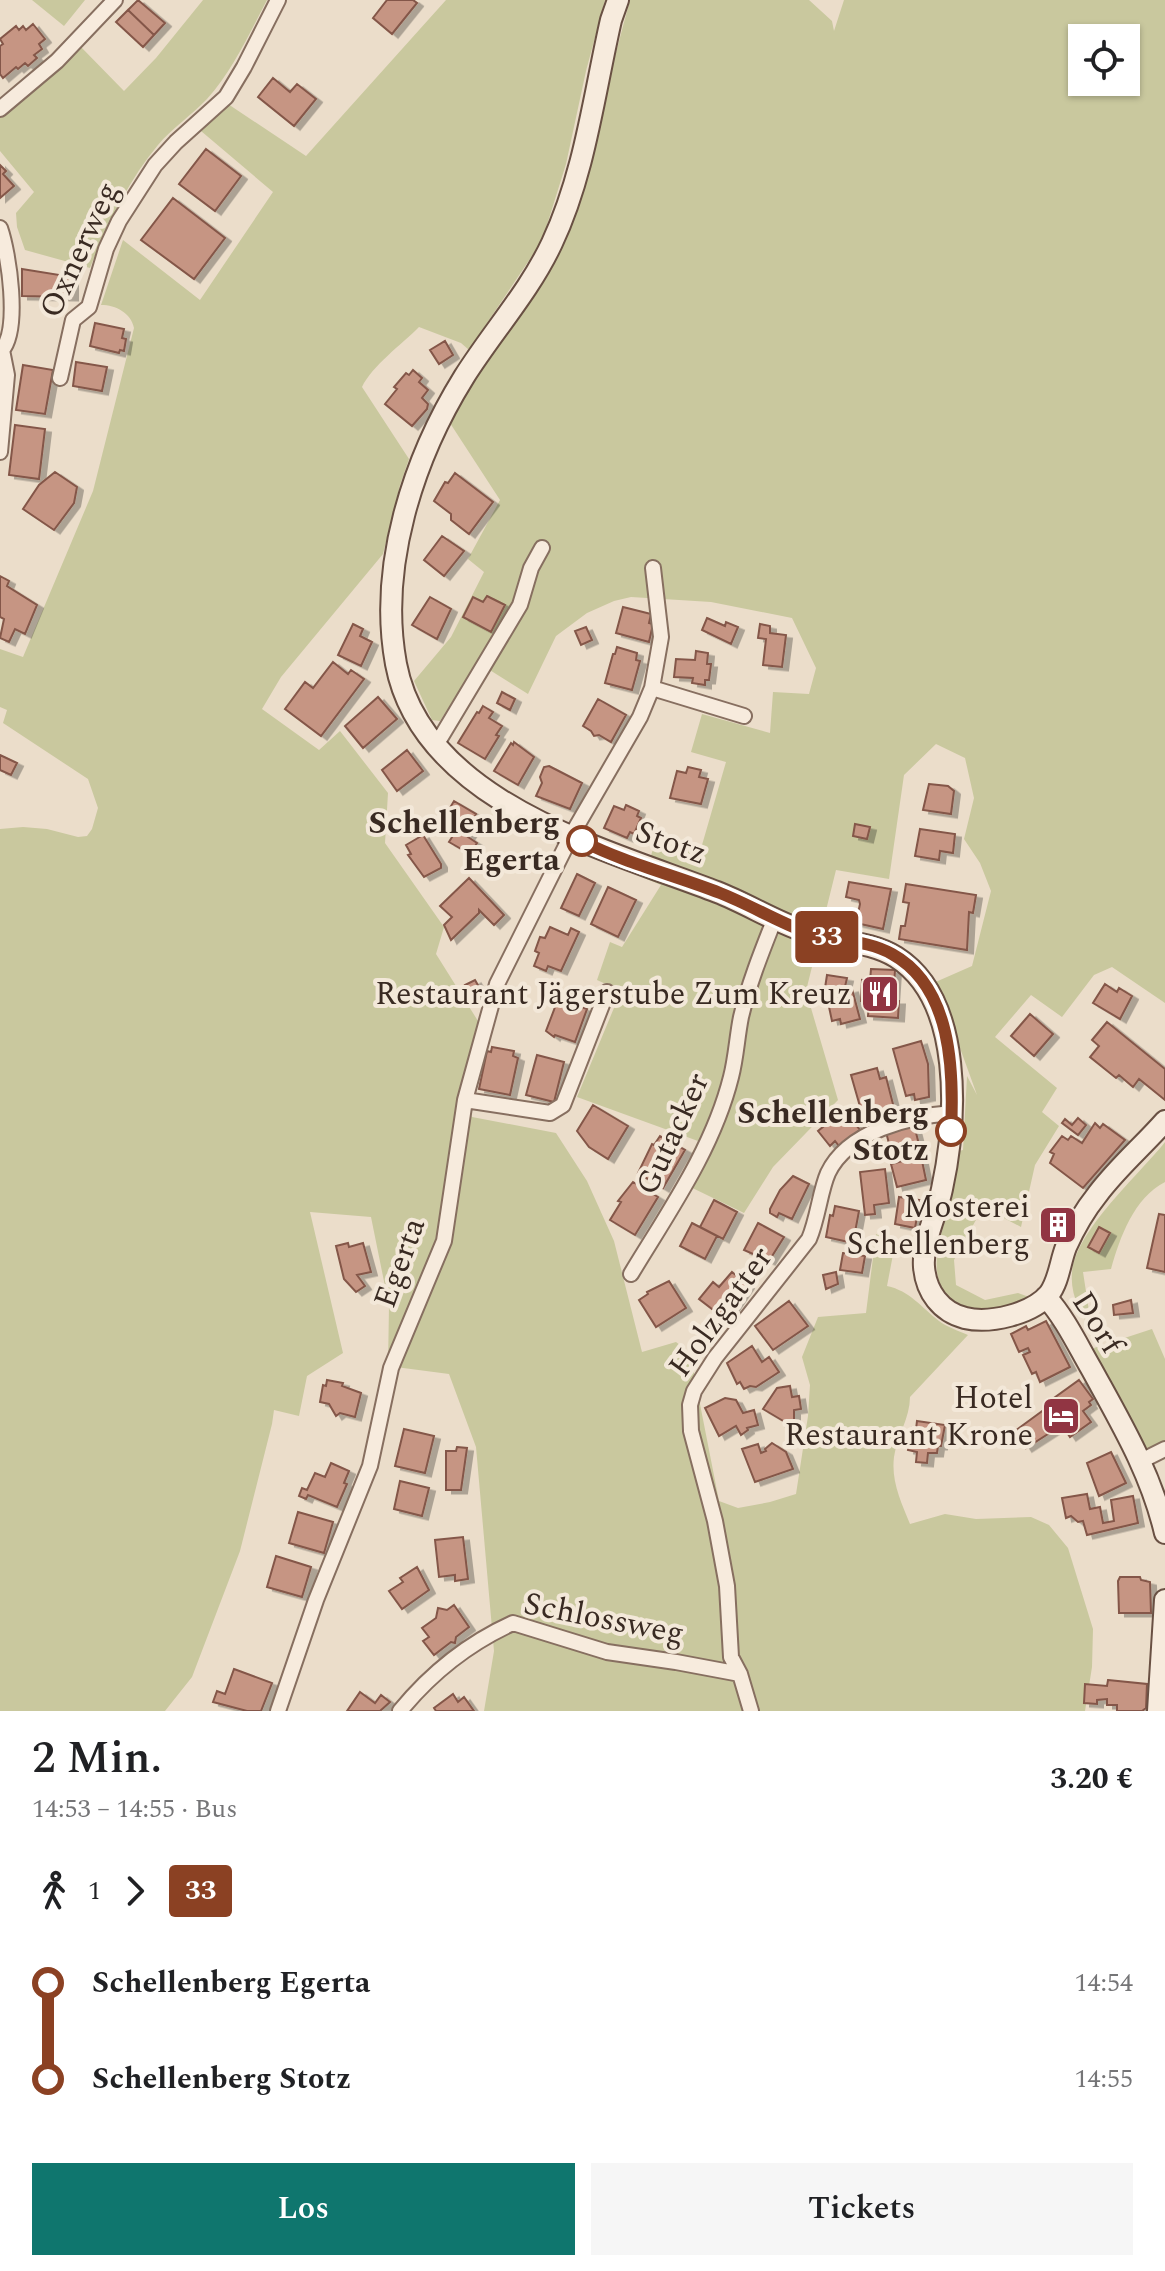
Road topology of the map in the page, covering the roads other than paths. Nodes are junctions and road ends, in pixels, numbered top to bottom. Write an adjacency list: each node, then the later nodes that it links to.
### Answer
1 (115, 0): 4 (street)
2 (278, 0): 7 (street, Oxnerweg)
3 (618, 0): 13 (street, Stotz)
4 (0, 109)
5 (0, 228): 6 (street)
6 (1, 350): 8 (street)
7 (60, 378)
8 (0, 452)
9 (542, 548): 13 (street)
10 (653, 568): 11 (street, Egerta)
11 (652, 688): 12 (street); 14 (street, Egerta)
12 (744, 716)
13 (434, 743): 14 (street, Stotz)
14 (571, 836): 15 (street, Stotz); 17 (street, Egerta)
15 (775, 918): 18 (street, Stotz); 20 (street, Gutacker)
16 (607, 992): 17 (street)
17 (465, 1100): 28 (street, Egerta)
18 (952, 1113): 21 (street, Stotz); 26 (street, Holzgatter)
19 (1165, 1121): 21 (street, Dorf)
20 (631, 1274)
21 (1046, 1297): 23 (street, Dorf)
22 (1165, 1449): 23 (street)
23 (1141, 1461): 24 (street, Dorf)
24 (1165, 1533)
25 (1165, 1600): 27 (street)
26 (740, 1674): 29 (street, Schlossweg); 30 (street)
27 (1163, 1688): 31 (street)
28 (278, 1711)
29 (400, 1711)
30 (751, 1711)
31 (1158, 1711)

